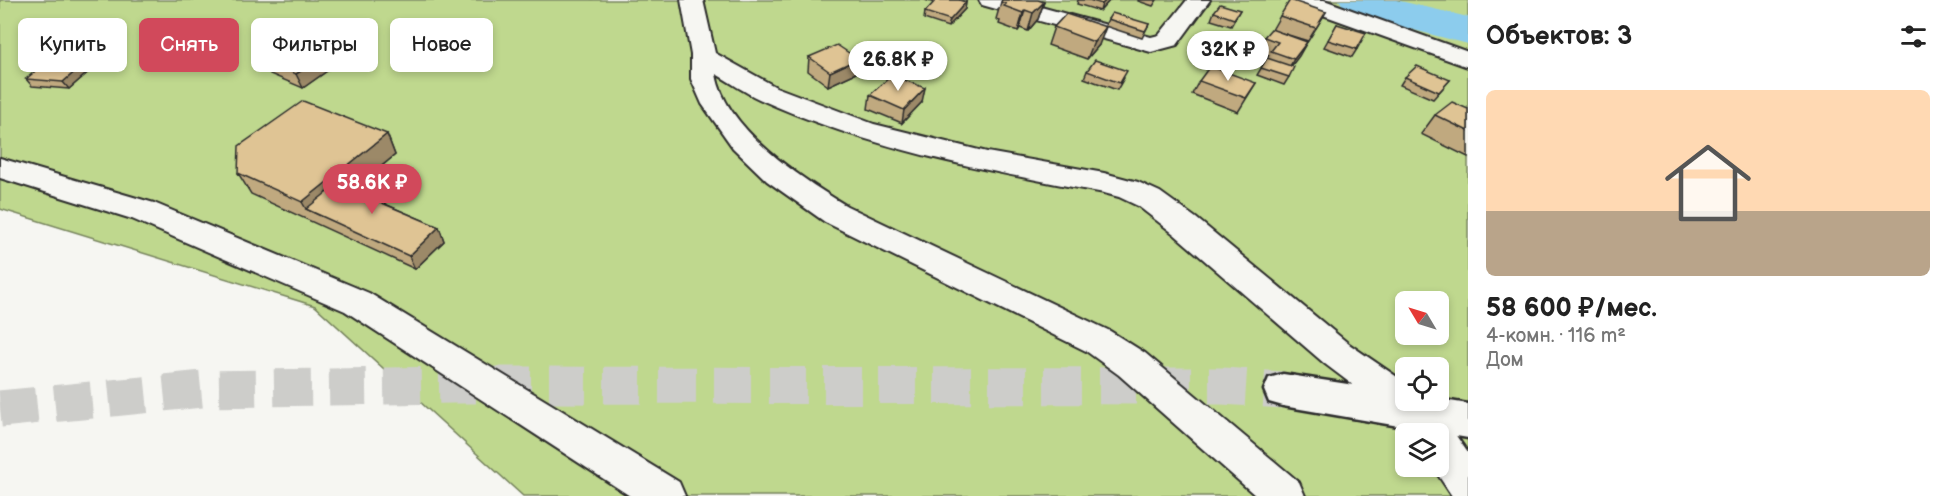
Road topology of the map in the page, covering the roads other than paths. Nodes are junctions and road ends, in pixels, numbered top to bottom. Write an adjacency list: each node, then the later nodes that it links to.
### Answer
1 (692, 0): 7 (street)
2 (990, 0): 3 (street)
3 (1198, 0)
4 (1303, 0): 5 (street)
5 (1388, 30): 6 (street); 8 (street)
6 (1459, 38)
7 (703, 56): 13 (street); 18 (street)
8 (1468, 60)
9 (0, 168): 17 (street)
10 (1283, 390): 12 (main road)
11 (1468, 421): 14 (main road)
12 (1404, 423)
13 (1421, 423)
14 (1449, 426)
15 (1449, 458): 16 (street)
16 (1468, 486)
17 (665, 496)
18 (1285, 496)

